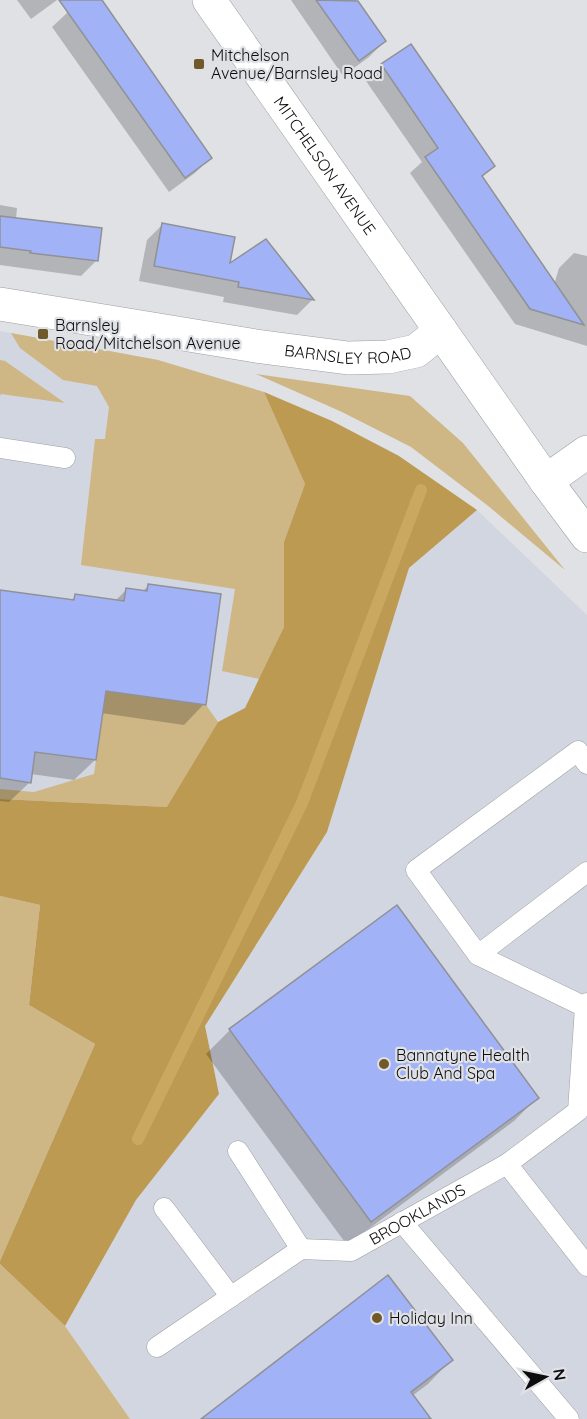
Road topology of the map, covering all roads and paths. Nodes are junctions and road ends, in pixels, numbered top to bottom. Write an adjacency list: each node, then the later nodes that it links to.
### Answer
1 (209, 0): 3 (main road, MITCHELSON AVENUE)
2 (0, 304): 3 (main road, BARNSLEY ROAD)
3 (441, 331): 7 (main road)
4 (0, 448): 6 (lane)
5 (587, 452): 7 (main road)
6 (65, 458)
7 (546, 482): 8 (main road)
8 (587, 536)
9 (587, 764): 11 (lane)
10 (587, 872): 11 (lane)
11 (478, 955): 12 (lane)
12 (586, 1005): 13 (lane, BROOKLANDS)
13 (583, 1116): 15 (lane, BROOKLANDS)
14 (238, 1152): 18 (lane)
15 (507, 1164): 17 (lane, BROOKLANDS); 19 (lane)
16 (164, 1208): 20 (lane)
17 (402, 1222): 18 (lane, BROOKLANDS); 22 (lane)
18 (301, 1249): 20 (lane)
19 (587, 1266)
20 (231, 1297): 21 (lane)
21 (157, 1347)
22 (569, 1419)

